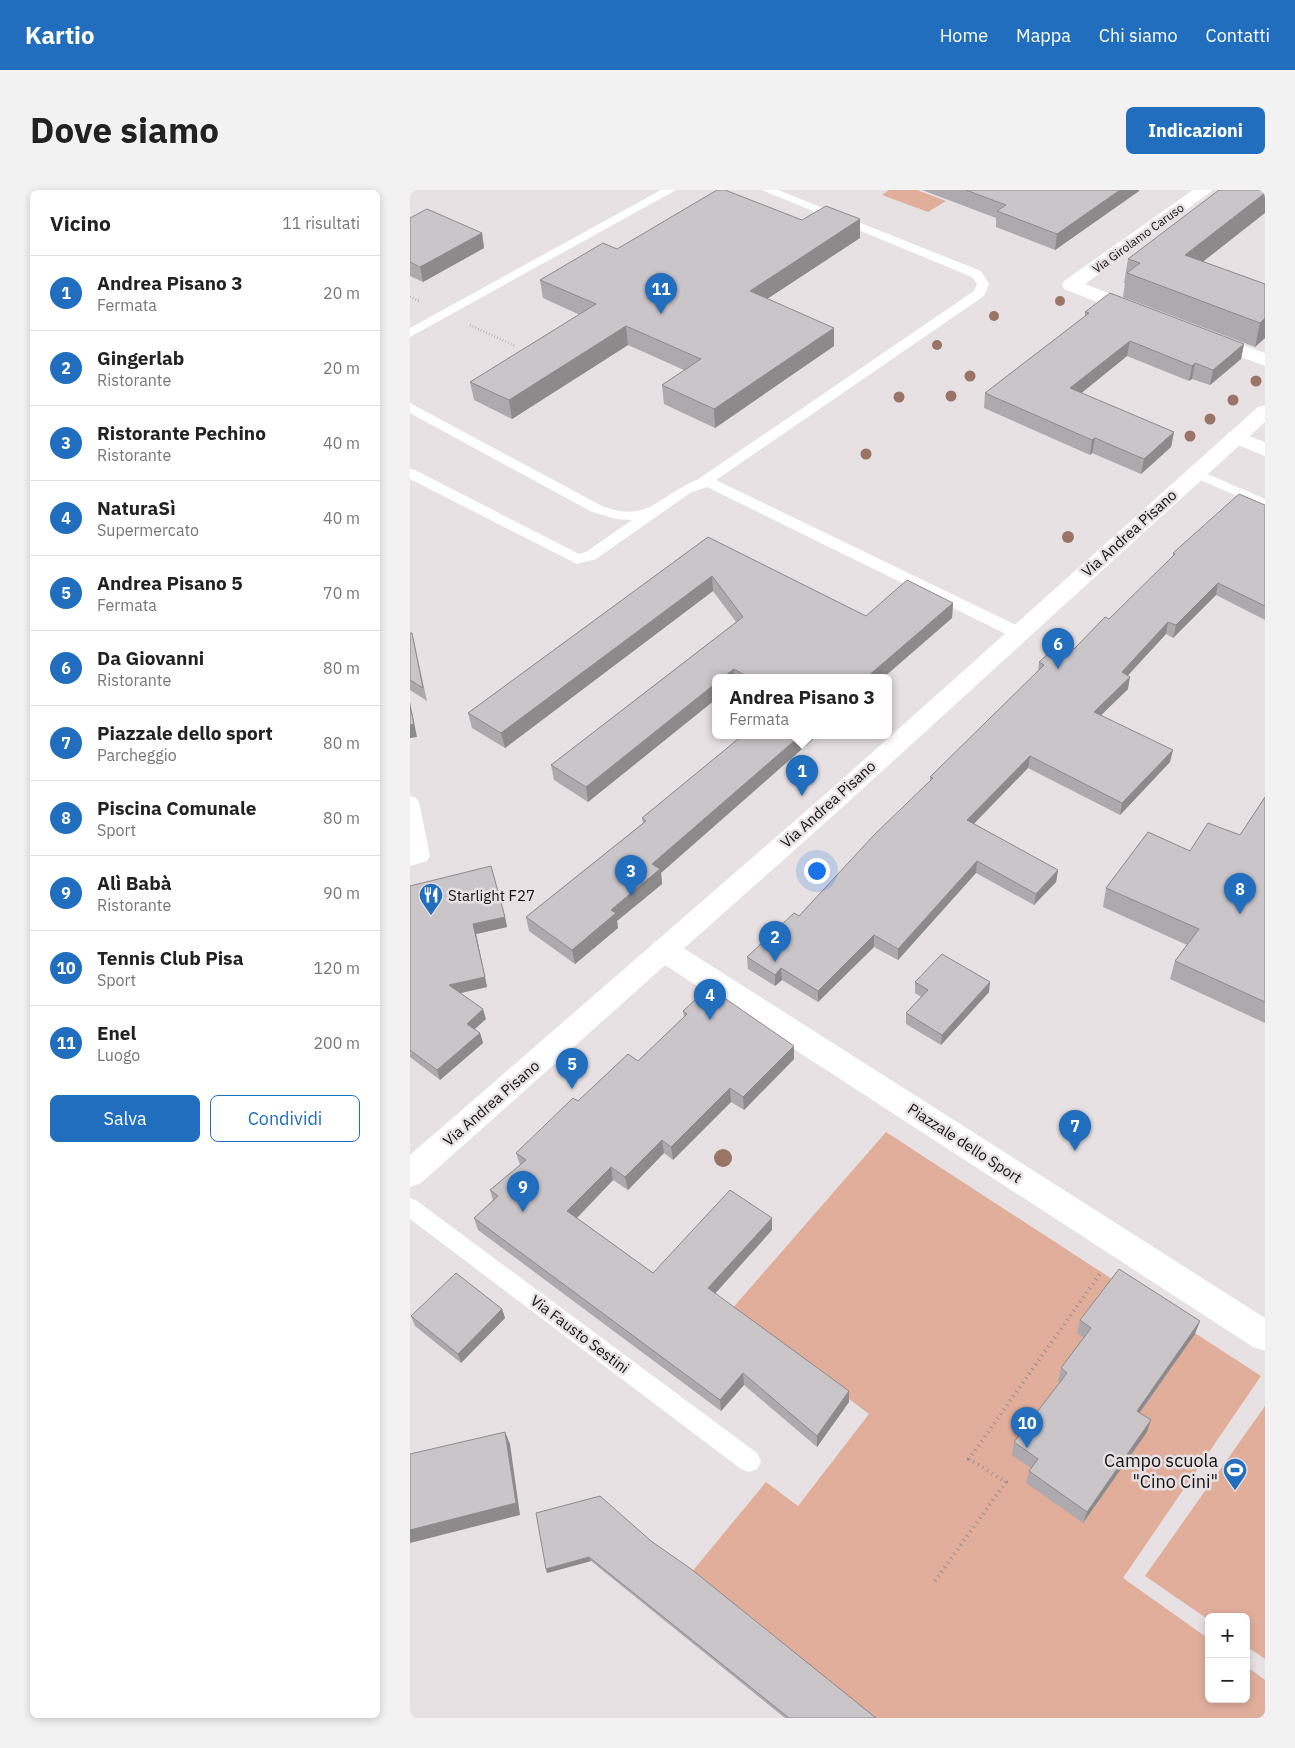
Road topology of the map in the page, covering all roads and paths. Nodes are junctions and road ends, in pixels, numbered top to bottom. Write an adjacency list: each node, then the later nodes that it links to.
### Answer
1 (670, 190): 6 (lane)
2 (768, 190): 16 (lane)
3 (1204, 190): 4 (street, Via Girolamo Caruso)
4 (1154, 318)
5 (1191, 332): 7 (street)
6 (410, 333)
7 (1265, 360)
8 (410, 407): 11 (lane)
9 (1265, 411): 12 (street, Via Andrea Pisano)
10 (410, 422): 11 (lane)
11 (443, 425): 18 (lane)
12 (1235, 437): 13 (street); 15 (street, Via Andrea Pisano)
13 (1265, 450)
14 (410, 473): 18 (lane)
15 (1196, 473): 17 (lane); 19 (street, Via Andrea Pisano)
16 (702, 483): 18 (lane); 19 (lane)
17 (1265, 504)
18 (652, 514)
19 (1018, 633): 22 (street, Via Andrea Pisano)
20 (410, 802): 21 (lane)
21 (410, 858)
22 (664, 950): 23 (street, Via Andrea Pisano); 25 (street, Piazzale dello Sport)
23 (410, 1174)
24 (410, 1208): 27 (lane, Via Fausto Sestini)
25 (1121, 1244): 26 (street, Piazzale dello Sport); 28 (path)
26 (1265, 1336)
27 (750, 1461)
28 (935, 1581)

